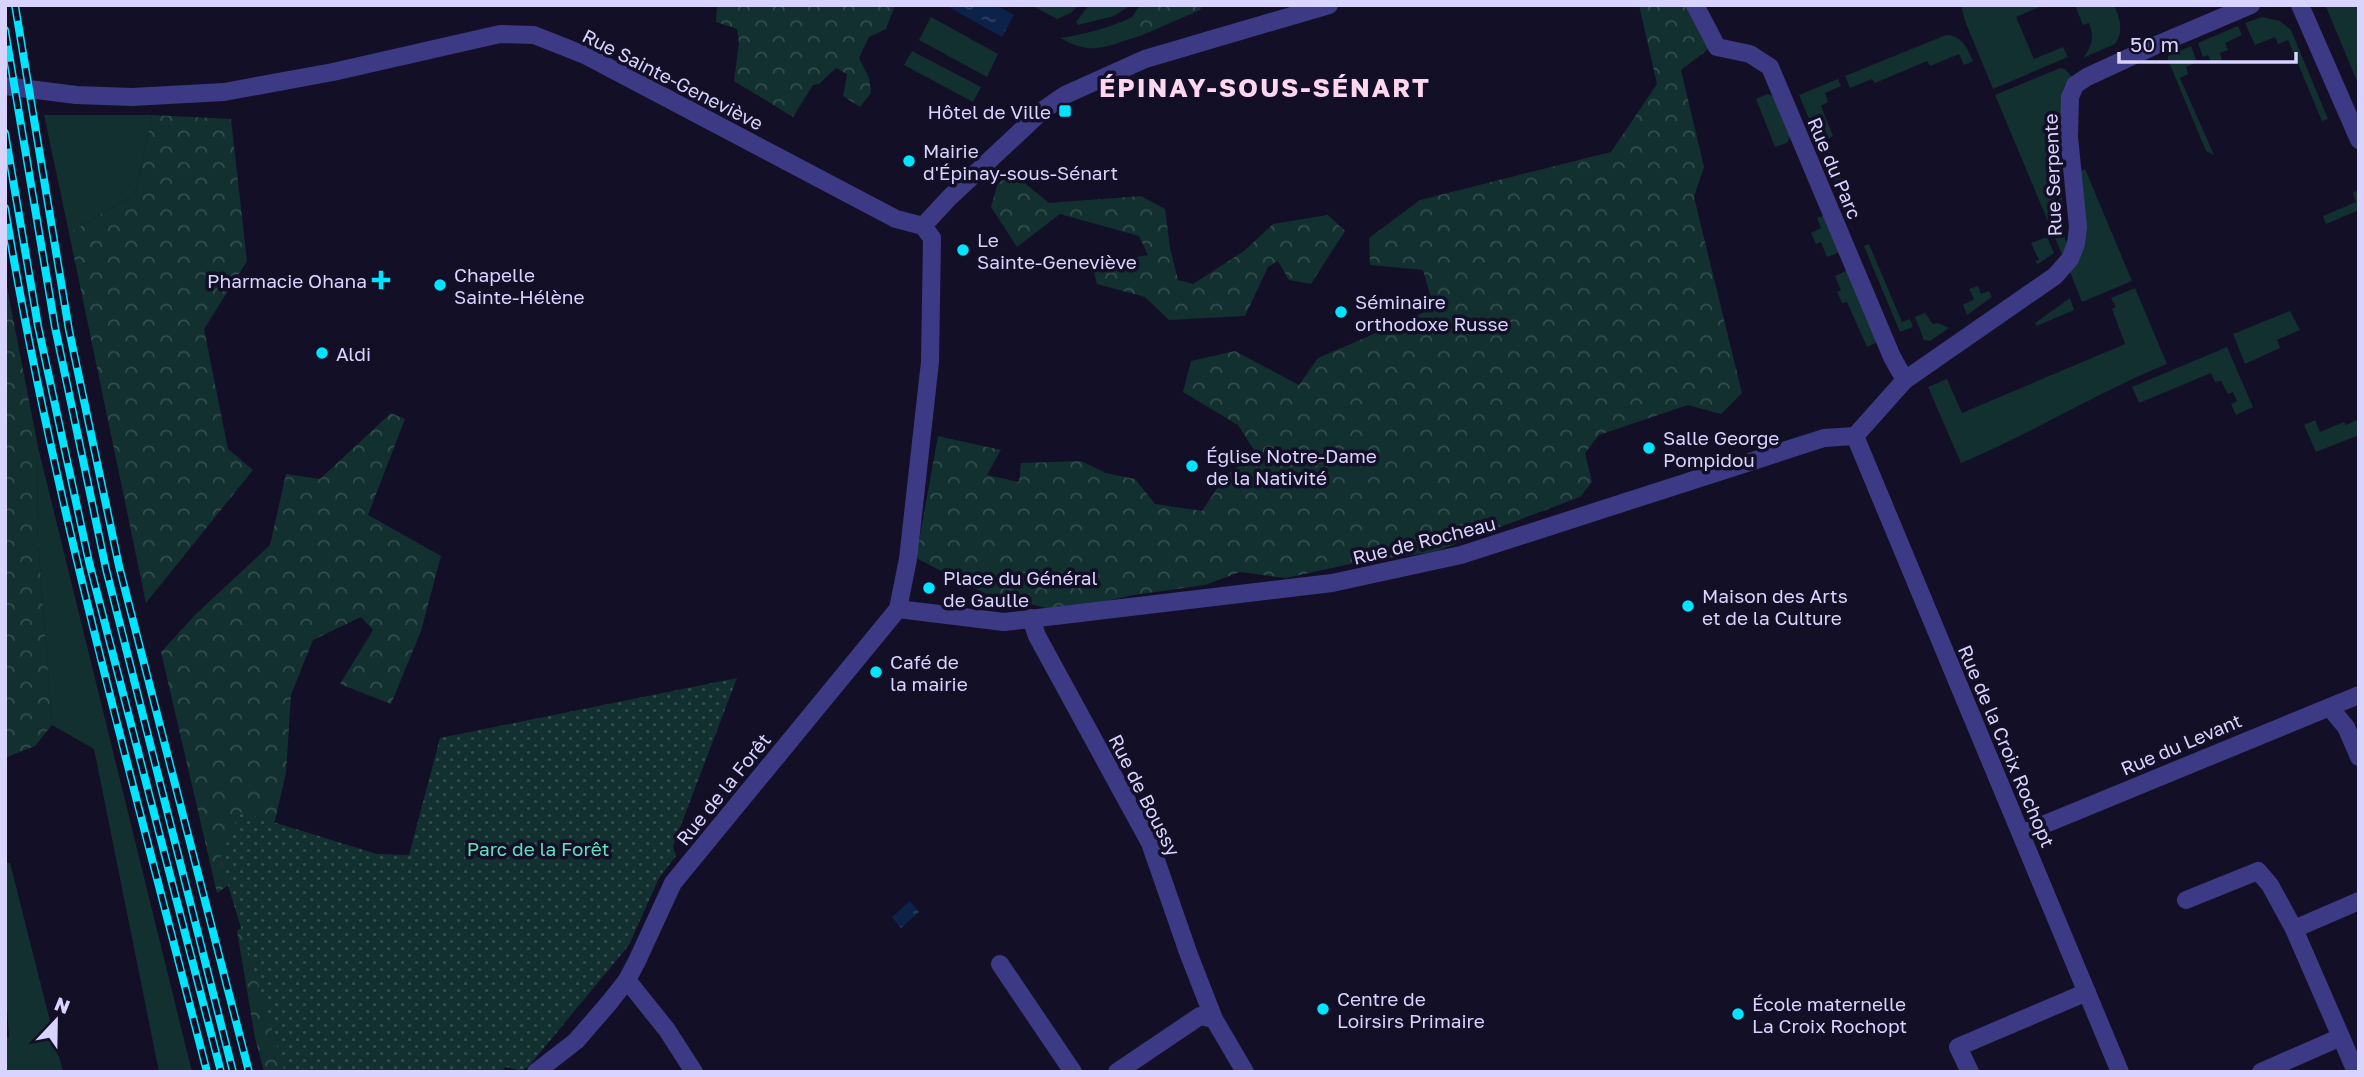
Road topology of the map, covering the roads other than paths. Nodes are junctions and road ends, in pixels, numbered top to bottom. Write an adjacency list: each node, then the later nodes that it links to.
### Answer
1 (1329, 5): 7 (street)
2 (1695, 5): 8 (street, Rue du Parc)
3 (2251, 5): 8 (street, Rue Serpente)
4 (2300, 5): 6 (street)
5 (5, 86): 7 (street, Rue Sainte-Geneviève)
6 (2359, 140)
7 (923, 226): 10 (street)
8 (1912, 376): 9 (street, Rue Serpente)
9 (1855, 436): 11 (street, Rue de Rocheau); 15 (street, Rue de la Croix Rochopt)
10 (898, 609): 11 (street, Rue de Rocheau); 20 (street, Rue de la Forêt)
11 (1031, 618): 22 (street, Rue de Boussy)
12 (2359, 695): 13 (street, Rue du Levant)
13 (2330, 708): 14 (street); 15 (street, Rue du Levant)
14 (2359, 757)
15 (2021, 834): 21 (street, Rue de la Croix Rochopt)
16 (2186, 900): 18 (street)
17 (2359, 901): 18 (street)
18 (2294, 929): 23 (street)
19 (1000, 964): 26 (street)
20 (627, 980): 24 (street, Rue de la Forêt); 25 (street)
21 (2087, 992): 29 (street); 30 (street, Rue de la Croix Rochopt)
22 (1214, 1019): 27 (street); 28 (street, Rue de Boussy)
23 (2341, 1037): 31 (street); 32 (street)
24 (536, 1072)
25 (694, 1072)
26 (1073, 1072)
27 (1117, 1072)
28 (1245, 1072)
29 (1970, 1072)
30 (2120, 1072)
31 (2260, 1072)
32 (2356, 1072)

